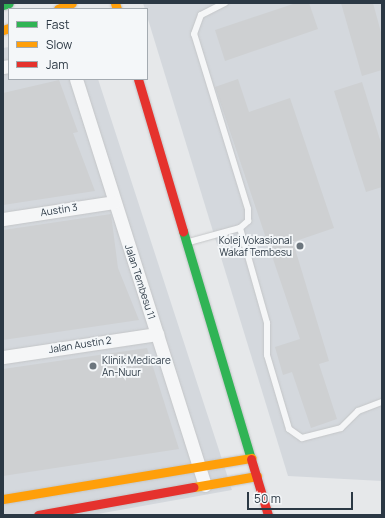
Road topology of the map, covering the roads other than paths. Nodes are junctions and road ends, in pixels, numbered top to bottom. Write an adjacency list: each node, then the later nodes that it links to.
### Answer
1 (9, 3): 4 (main road)
2 (72, 3): 5 (main road)
3 (225, 3): 12 (lane)
4 (3, 5)
5 (60, 8)
6 (76, 80): 10 (street, Jalan Tembesu 11)
7 (130, 80): 9 (main road)
8 (138, 80): 9 (main road)
9 (147, 109): 13 (main road)
10 (114, 202): 11 (street, Austin 3); 14 (street, Jalan Tembesu 11)
11 (3, 219)
12 (240, 228): 13 (lane); 16 (lane)
13 (187, 243): 17 (main road)
14 (157, 334): 15 (street, Jalan Austin 2); 18 (street, Jalan Tembesu 11)
15 (3, 357)
16 (382, 402)
17 (252, 458): 18 (main road); 19 (main road)
18 (199, 466): 20 (street, Jalan Tembesu 11); 21 (main road)
19 (257, 476): 20 (main road); 23 (main road)
20 (205, 485): 22 (main road)
21 (3, 499)
22 (38, 515)
23 (268, 515)

